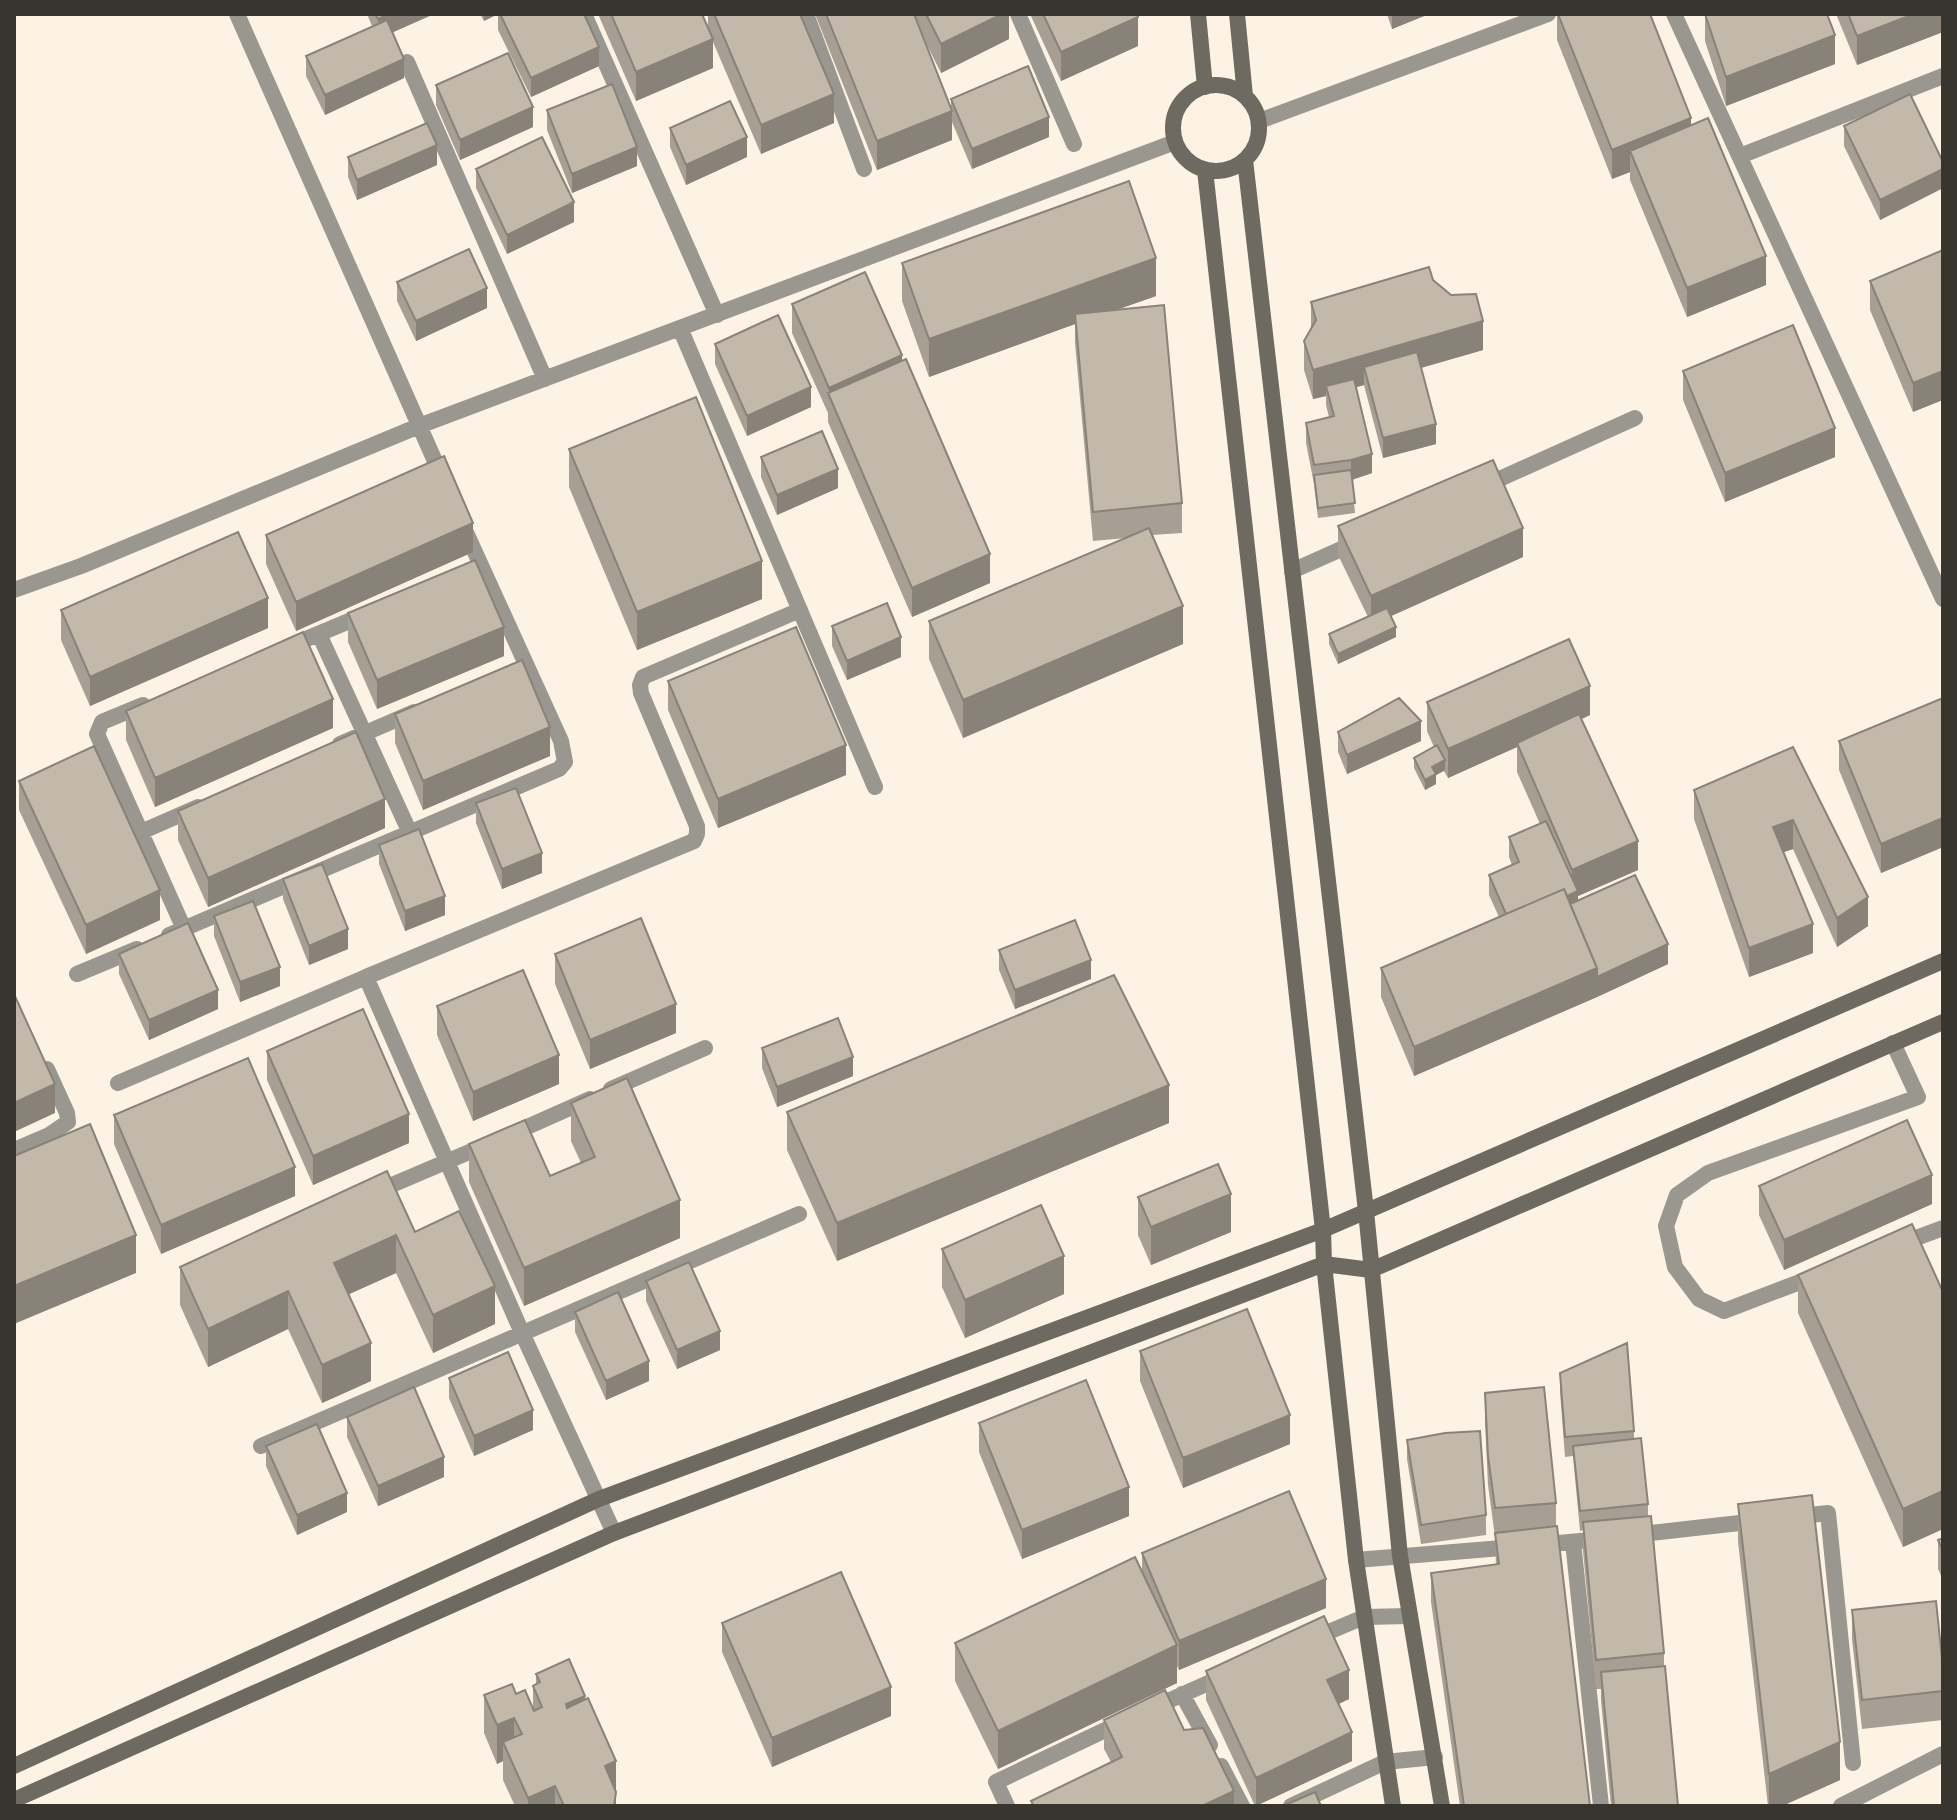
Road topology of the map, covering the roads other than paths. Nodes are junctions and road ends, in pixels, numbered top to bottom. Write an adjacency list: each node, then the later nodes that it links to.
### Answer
1 (237, 14): 24 (street)
2 (584, 14): 20 (street)
3 (806, 14): 18 (street)
4 (1018, 14): 15 (street)
5 (1198, 14): 11 (street)
6 (1237, 14): 12 (street)
7 (1548, 14): 13 (street)
8 (1674, 14): 16 (street)
9 (407, 62): 22 (street)
10 (1943, 76): 16 (street)
11 (1205, 87): 12 (street); 14 (street)
12 (1245, 96): 13 (street)
13 (1259, 121): 17 (street)
14 (1175, 142): 19 (street); 20 (street)
15 (1074, 144)
16 (1740, 156): 29 (street)
17 (1245, 160): 19 (street); 27 (street)
18 (864, 169)
19 (1205, 170): 57 (street)
20 (717, 315): 21 (street)
21 (680, 328): 22 (street); 31 (street)
22 (545, 379): 24 (street)
23 (1635, 418): 25 (street)
24 (419, 426): 28 (street); 41 (street)
25 (1464, 495)
26 (1378, 533): 27 (street)
27 (1292, 571): 54 (street)
28 (14, 590)
29 (1943, 599)
30 (387, 606): 32 (street)
31 (800, 610): 38 (street); 45 (street)
32 (319, 634): 33 (street); 36 (street)
33 (275, 651)
34 (160, 699): 40 (street)
35 (431, 704): 36 (street)
36 (364, 734): 37 (street); 41 (street)
37 (322, 752)
38 (875, 787)
39 (211, 802): 40 (street)
40 (141, 832): 42 (street)
41 (410, 833): 42 (street)
42 (184, 929): 44 (street)
43 (1943, 961): 54 (street)
44 (77, 974)
45 (366, 977): 50 (street); 52 (street)
46 (1943, 1022): 47 (street)
47 (1893, 1043): 60 (street); 61 (street)
48 (38, 1047): 51 (street)
49 (705, 1048): 52 (street)
50 (118, 1083)
51 (14, 1150)
52 (448, 1161): 53 (street); 62 (street)
53 (361, 1198)
54 (1366, 1211): 57 (street); 61 (street)
55 (799, 1214): 62 (street)
56 (1943, 1228): 58 (street)
57 (1323, 1230): 59 (street); 64 (street)
58 (1885, 1250)
59 (1324, 1264): 61 (street); 65 (street); 68 (street)
60 (1841, 1267)
61 (1371, 1270): 67 (street)
62 (523, 1335): 63 (street); 64 (street)
63 (261, 1446)
64 (599, 1499): 65 (street); 78 (street)
65 (614, 1533): 79 (street)
66 (1573, 1542): 67 (street); 77 (street); 85 (street)
67 (1400, 1556): 68 (street); 69 (street)
68 (1356, 1560): 70 (street)
69 (1410, 1616): 70 (street); 75 (street)
70 (1364, 1617): 71 (street); 76 (street)
71 (1294, 1646)
72 (1238, 1670): 73 (street)
73 (1182, 1694): 80 (street); 81 (street)
74 (1943, 1754): 86 (street)
75 (1435, 1757): 76 (street); 84 (street)
76 (1385, 1762): 82 (street); 83 (street)
77 (1853, 1763)
78 (14, 1766)
79 (14, 1800)
80 (1007, 1806)
81 (1242, 1806)
82 (1291, 1806)
83 (1393, 1806)
84 (1442, 1806)
85 (1601, 1806)
86 (1841, 1806)

